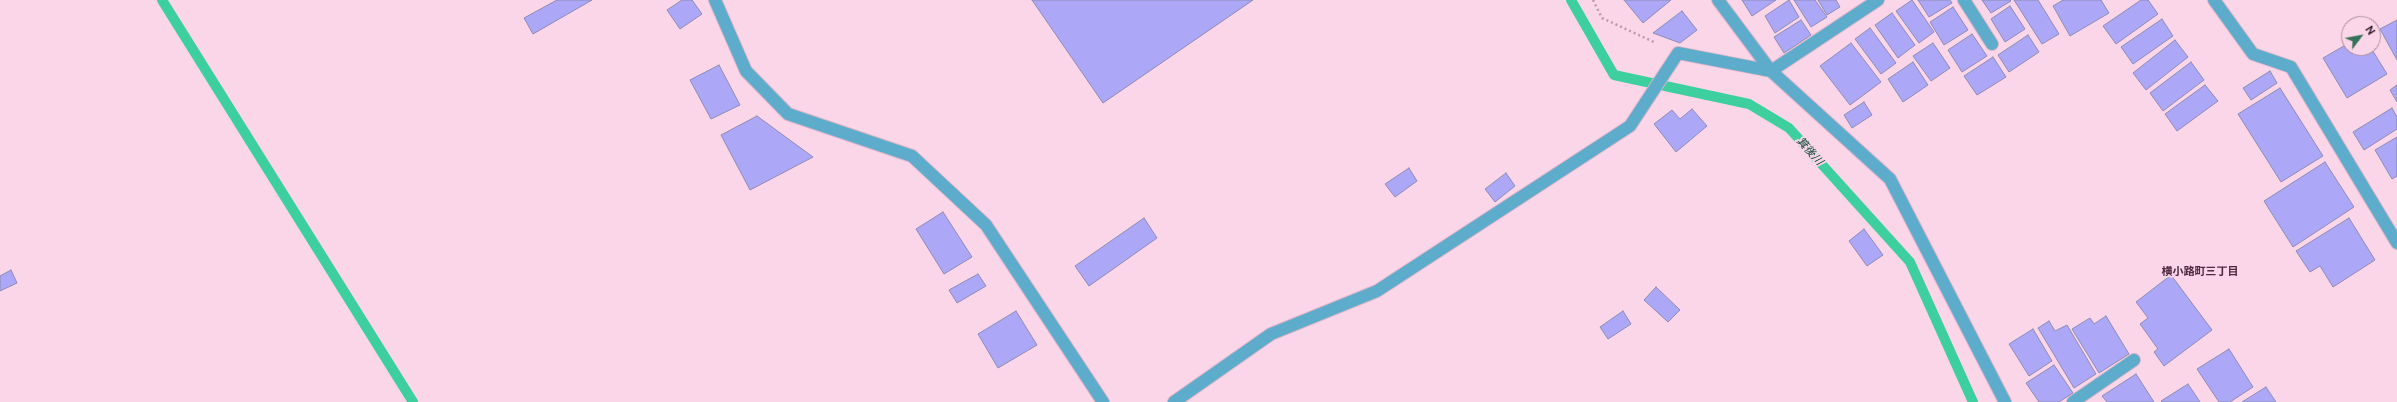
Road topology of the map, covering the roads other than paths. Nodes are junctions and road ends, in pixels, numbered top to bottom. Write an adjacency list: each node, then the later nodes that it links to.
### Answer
1 (715, 0): 10 (street)
2 (1718, 0): 7 (street)
3 (1878, 0): 7 (street)
4 (1964, 0): 6 (street)
5 (2214, 0): 8 (street)
6 (1992, 44)
7 (1771, 71): 11 (street); 12 (street)
8 (2397, 243)
9 (2134, 360): 13 (street)
10 (1103, 402)
11 (1174, 402)
12 (2005, 402)
13 (2073, 402)

